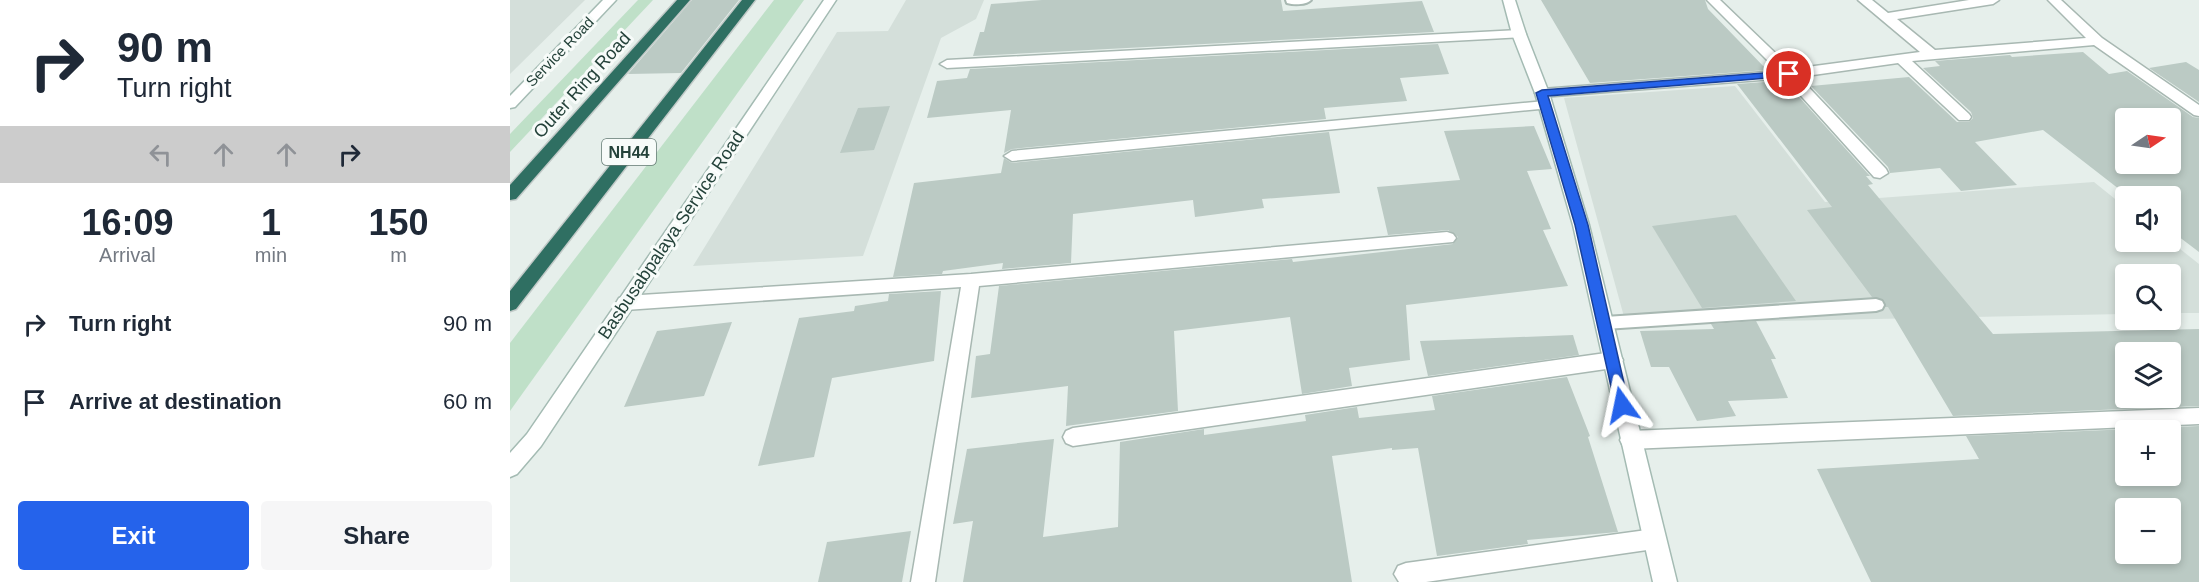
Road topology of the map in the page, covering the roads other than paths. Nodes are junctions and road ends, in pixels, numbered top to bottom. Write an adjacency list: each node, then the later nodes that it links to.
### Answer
1 (610, 0): 20 (street, Service Road)
2 (684, 0): 25 (highway, Outer Ring Road)
3 (748, 0): 29 (highway, NH44)
4 (830, 0): 28 (street, Basbusabpalaya Service Road)
5 (1305, 0): 11 (lane)
6 (1509, 0): 13 (street)
7 (1713, 0): 18 (street)
8 (1864, 0): 12 (street)
9 (1993, 0): 12 (street)
10 (2054, 0): 14 (street)
11 (1292, 1)
12 (1888, 17): 15 (street)
13 (1519, 34): 17 (street); 19 (street)
14 (2097, 41): 15 (street); 21 (street)
15 (1932, 54): 16 (street)
16 (1902, 59): 18 (street); 22 (street)
17 (947, 64)
18 (1789, 74): 19 (street); 24 (street)
19 (1543, 99): 23 (street); 31 (street)
20 (510, 104)
21 (2199, 112)
22 (1964, 117)
23 (1012, 156)
24 (1880, 172)
25 (510, 195)
26 (1447, 238): 27 (street)
27 (971, 280): 28 (street); 39 (street)
28 (625, 303): 36 (street, Basbusabpalaya Service Road)
29 (510, 304)
30 (1876, 306): 31 (lane)
31 (1605, 323): 32 (street)
32 (1613, 360): 34 (street); 35 (street)
33 (2199, 416): 35 (street)
34 (1073, 437)
35 (1630, 440): 37 (street)
36 (510, 468)
37 (1654, 539): 38 (street); 40 (street)
38 (1406, 574)
39 (923, 582)
40 (1665, 582)

